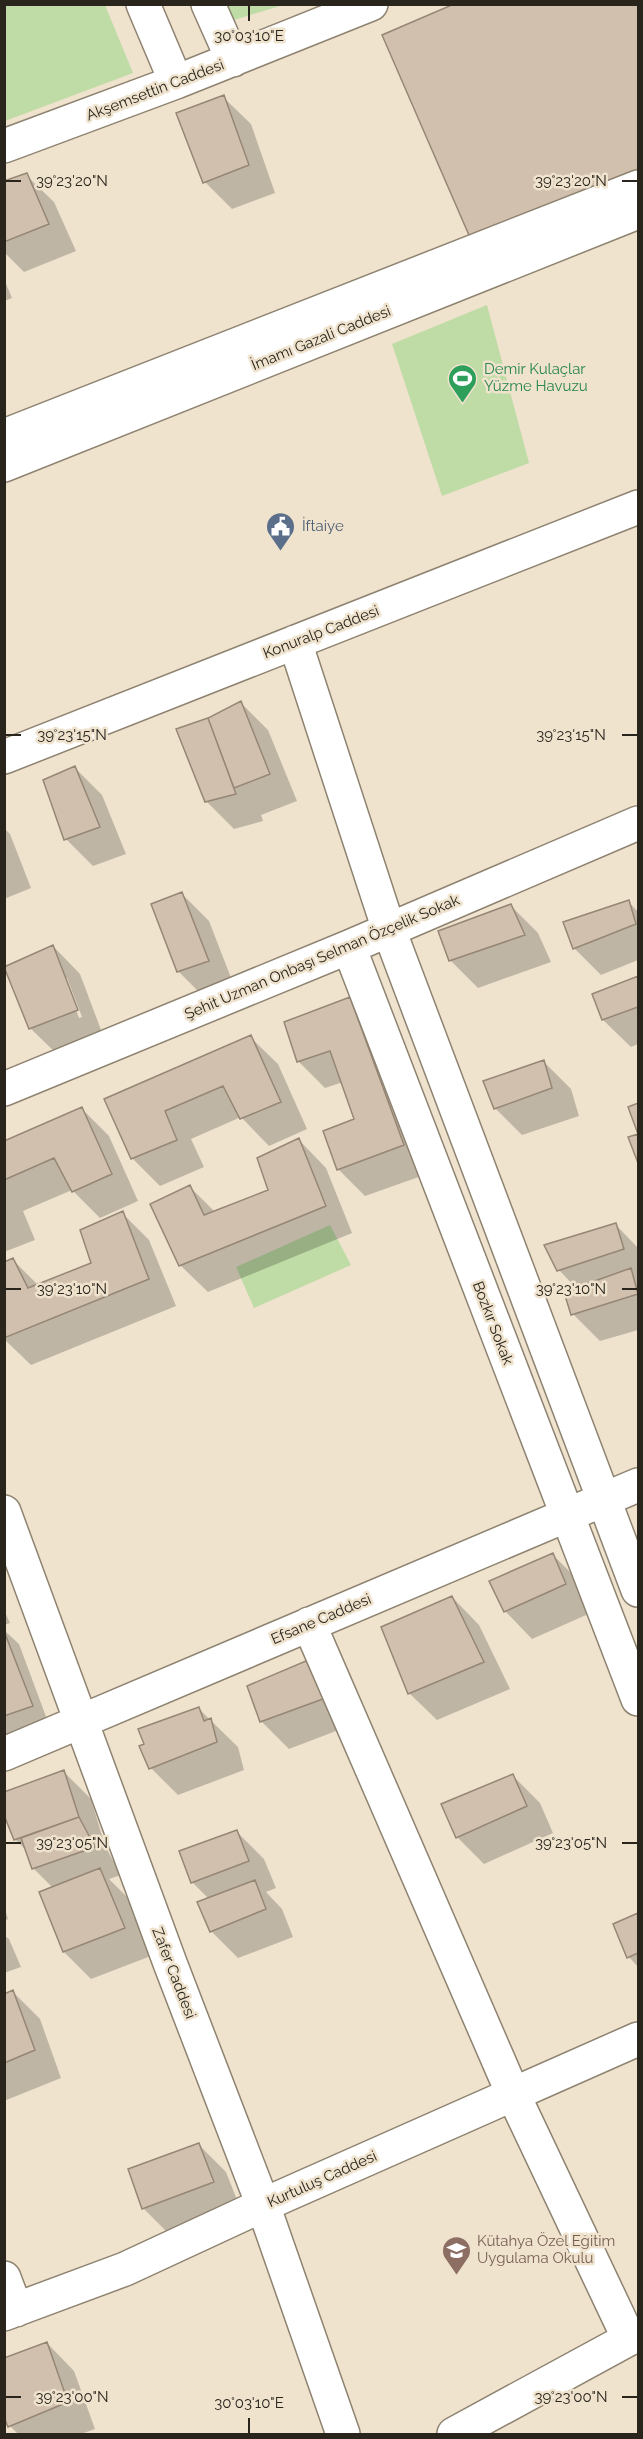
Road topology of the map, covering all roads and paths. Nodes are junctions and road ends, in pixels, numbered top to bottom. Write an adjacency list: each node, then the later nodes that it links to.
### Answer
1 (143, 4): 5 (street)
2 (208, 4): 4 (street)
3 (358, 7): 4 (street, Akşemsettin Caddesi)
4 (233, 60): 5 (street, Akşemsettin Caddesi)
5 (176, 82): 6 (street, Akşemsettin Caddesi)
6 (4, 146)
7 (639, 187): 9 (street, İmamı Gazali Caddesi)
8 (639, 212): 10 (street, İmamı Gazali Caddesi)
9 (4, 436)
10 (4, 465)
11 (639, 507): 12 (street, Konuralp Caddesi)
12 (295, 642): 13 (street, Konuralp Caddesi); 15 (street)
13 (4, 757)
14 (639, 823): 15 (street, Şehit Uzman Onbaşı Selman Özçelik Sokak)
15 (389, 930): 16 (street, Şehit Uzman Onbaşı Selman Özçelik Sokak); 19 (street)
16 (349, 947): 17 (street, Şehit Uzman Onbaşı Selman Özçelik Sokak); 21 (street, Bozkır Sokak)
17 (4, 1089)
18 (639, 1485): 19 (street, Efsane Caddesi)
19 (604, 1499): 21 (street, Efsane Caddesi); 22 (street)
20 (4, 1512): 25 (street, Zafer Caddesi)
21 (567, 1515): 23 (street, Efsane Caddesi); 24 (street, Bozkır Sokak)
22 (639, 1590)
23 (309, 1624): 25 (street, Efsane Caddesi); 28 (street)
24 (639, 1699)
25 (82, 1722): 26 (street, Efsane Caddesi); 29 (street, Zafer Caddesi)
26 (4, 1754)
27 (639, 2039): 28 (street, Kurtuluş Caddesi)
28 (513, 2094): 29 (street, Kurtuluş Caddesi); 32 (street)
29 (263, 2205): 31 (street, Kurtuluş Caddesi); 33 (street, Zafer Caddesi)
30 (4, 2278): 31 (street)
31 (10, 2312)
32 (634, 2336): 34 (street)
33 (343, 2434)
34 (454, 2434)

